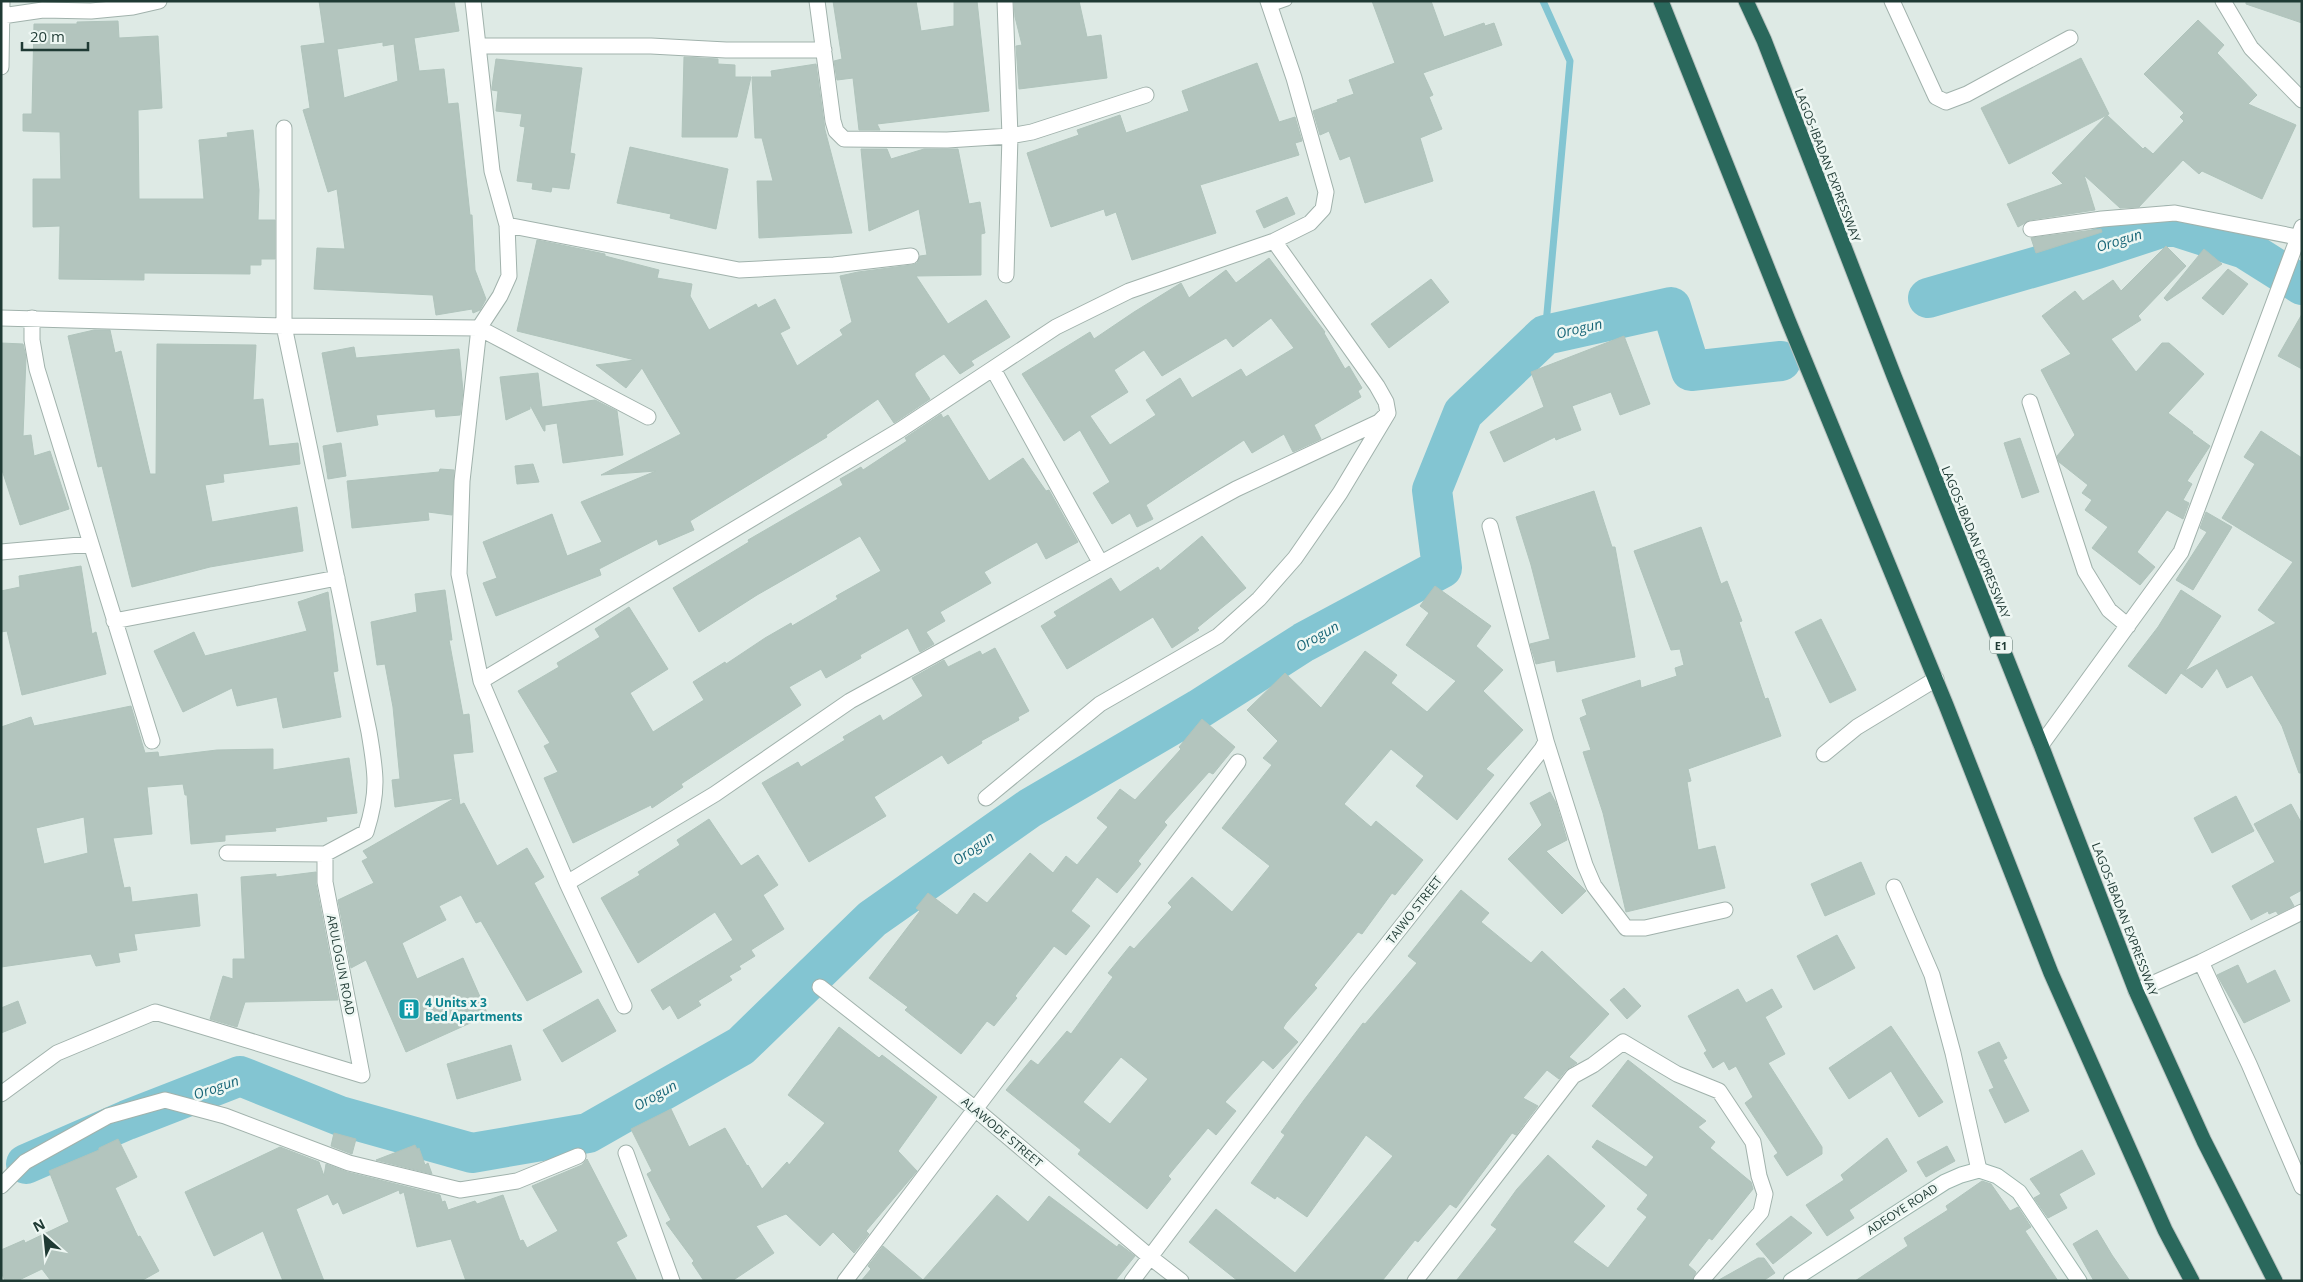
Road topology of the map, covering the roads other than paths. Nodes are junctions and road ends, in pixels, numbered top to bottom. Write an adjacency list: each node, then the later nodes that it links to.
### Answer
1 (2, 1): 12 (street)
2 (159, 1): 12 (street)
3 (474, 1): 14 (street)
4 (817, 1): 15 (street)
5 (1005, 1): 20 (street)
6 (1287, 1): 11 (lane)
7 (1661, 1): 42 (highway)
8 (1746, 1): 46 (highway, LAGOS-IBADAN EXPRESSWAY / E1)
9 (1892, 1): 13 (street)
10 (2223, 1): 18 (street)
11 (1269, 4): 24 (street)
12 (2, 16): 16 (street)
13 (2070, 38)
14 (478, 46): 15 (street); 21 (street)
15 (824, 50): 20 (street)
16 (1, 67)
17 (1146, 95): 20 (street)
18 (2302, 100)
19 (284, 128): 29 (street)
20 (1010, 136): 26 (street)
21 (507, 224): 25 (street); 30 (street)
22 (2032, 229): 23 (street)
23 (2300, 232): 41 (street)
24 (1274, 241): 31 (street); 33 (street)
25 (911, 256)
26 (1006, 275)
27 (1, 318): 28 (street)
28 (32, 318): 29 (street); 36 (street)
29 (284, 326): 30 (street); 39 (street)
30 (480, 328): 34 (street); 43 (street)
31 (993, 369): 38 (street); 43 (street)
32 (2030, 402): 41 (street)
33 (1388, 413): 38 (street); 49 (street)
34 (648, 417)
35 (1490, 526): 45 (street)
36 (91, 544): 37 (street); 40 (street)
37 (1, 552)
38 (1100, 562): 52 (street)
39 (337, 578): 40 (street); 51 (street)
40 (114, 621): 44 (street)
41 (2128, 626): 46 (street)
42 (1936, 679): 47 (street); 76 (highway)
43 (481, 681): 52 (street)
44 (152, 741)
45 (1546, 741): 54 (street); 67 (street, TAIWO STREET)
46 (2041, 745): 58 (highway, LAGOS-IBADAN EXPRESSWAY / E1)
47 (1824, 754)
48 (1238, 762): 61 (street)
49 (986, 798)
50 (227, 853): 51 (street)
51 (325, 854): 60 (street, ARULOGUN ROAD)
52 (567, 883): 59 (street)
53 (1894, 887): 64 (street)
54 (1725, 910)
55 (2302, 912): 56 (street)
56 (2202, 962): 58 (street); 66 (street)
57 (820, 987): 61 (street, ALAWODE STREET)
58 (2136, 991): 77 (highway, LAGOS-IBADAN EXPRESSWAY / E1)
59 (624, 1006)
60 (1, 1094)
61 (974, 1108): 67 (street, ALAWODE STREET); 69 (street)
62 (626, 1153): 68 (street)
63 (578, 1156): 65 (street)
64 (1979, 1170): 74 (street, ADEOYE ROAD); 75 (street)
65 (1, 1186)
66 (2302, 1187)
67 (1150, 1257): 70 (street, TAIWO STREET); 71 (street, ALAWODE STREET)
68 (672, 1281)
69 (845, 1281)
70 (1132, 1281)
71 (1181, 1281)
72 (1415, 1281): 73 (street)
73 (1701, 1281)
74 (1790, 1281)
75 (2079, 1281)
76 (2192, 1281)
77 (2275, 1281)

